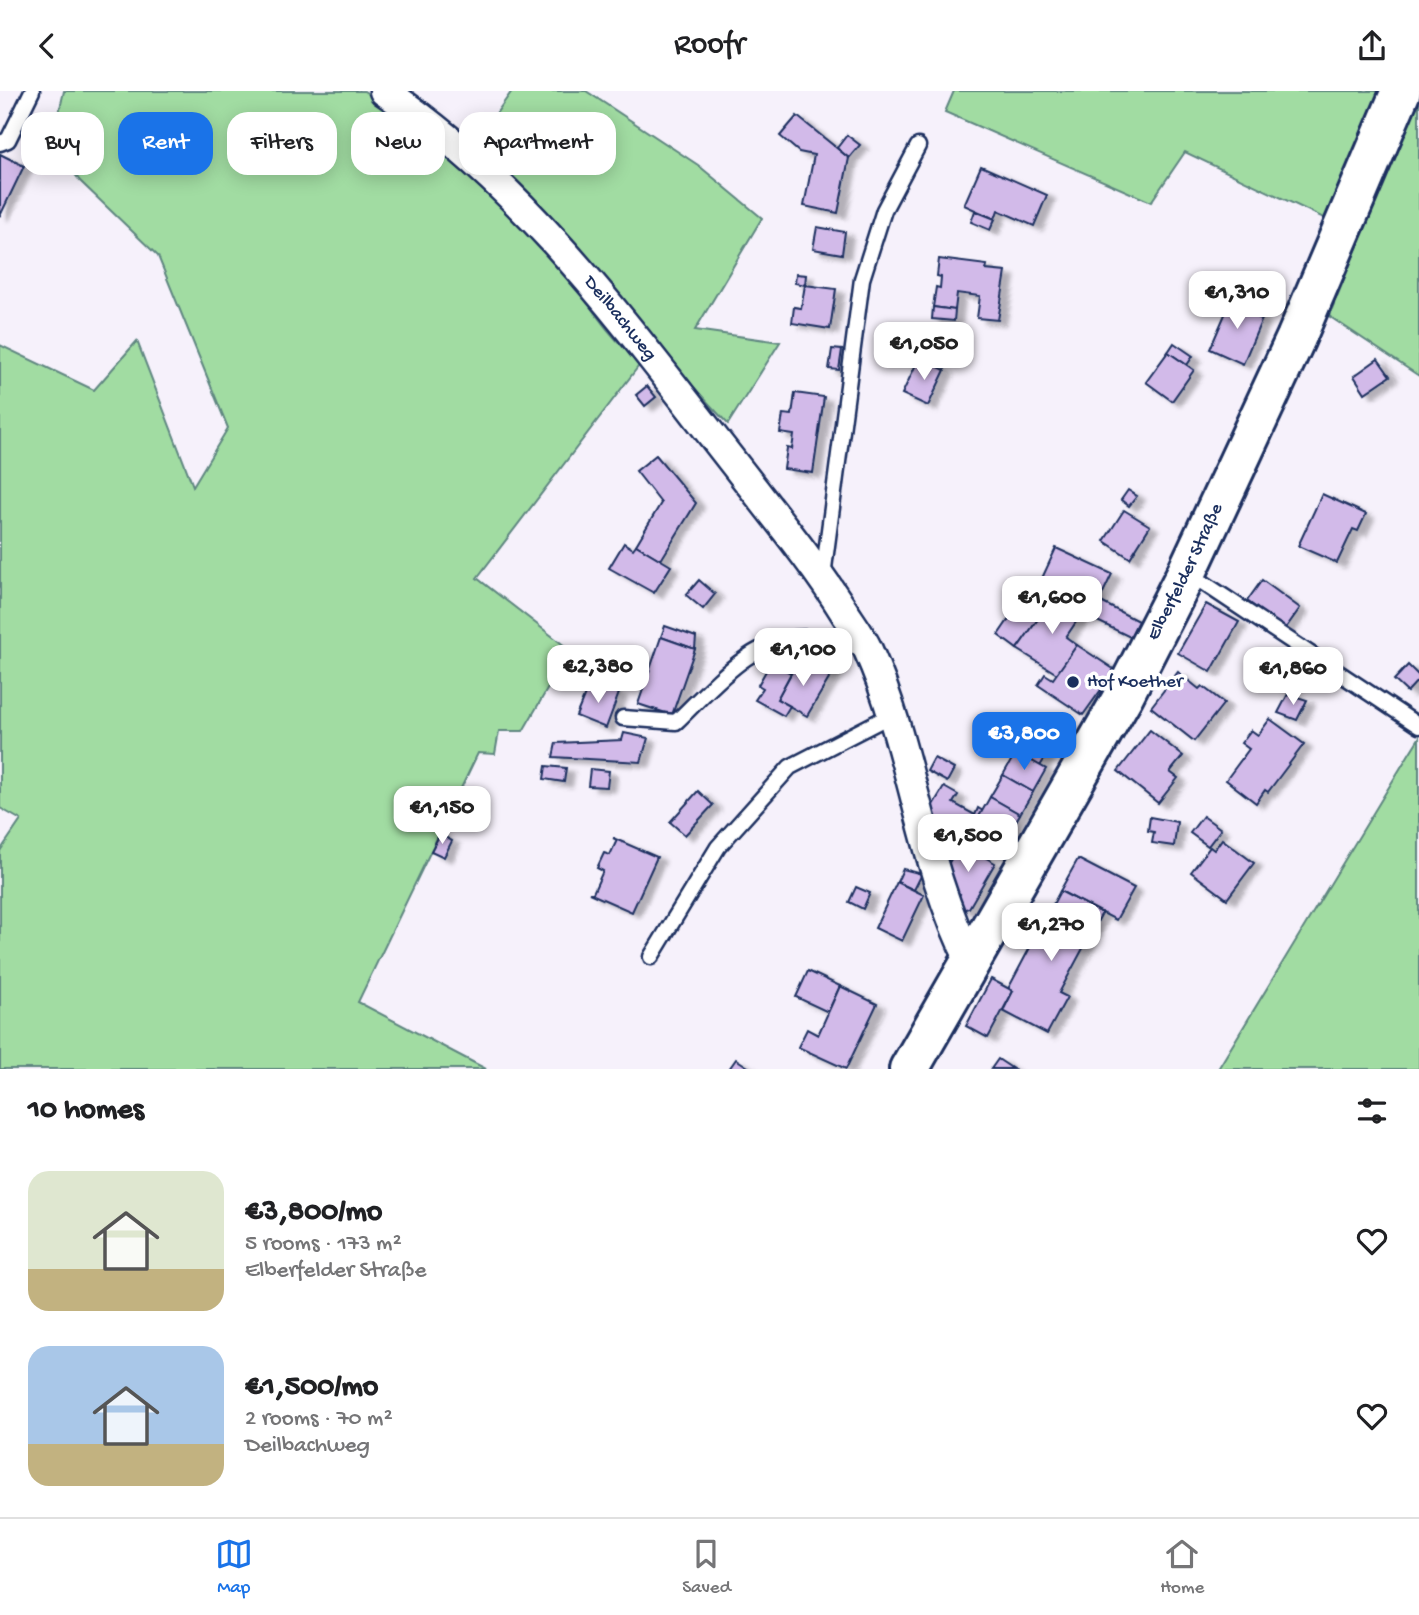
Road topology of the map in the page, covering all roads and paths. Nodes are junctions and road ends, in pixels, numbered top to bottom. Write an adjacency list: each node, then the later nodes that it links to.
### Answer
1 (33, 91): 4 (lane)
2 (384, 91): 7 (street, Deilbachweg)
3 (1401, 91): 6 (main road, Elberfelder Straße)
4 (0, 143)
5 (918, 146): 7 (lane)
6 (1187, 572): 11 (lane); 13 (main road, Elberfelder Straße)
7 (822, 577): 8 (street, Deilbachweg)
8 (868, 649): 9 (street, Deilbachweg); 10 (lane)
9 (891, 715): 12 (lane); 13 (street, Deilbachweg)
10 (623, 718)
11 (1419, 726)
12 (651, 957)
13 (971, 962): 14 (main road, Elberfelder Straße)
14 (909, 1069)

